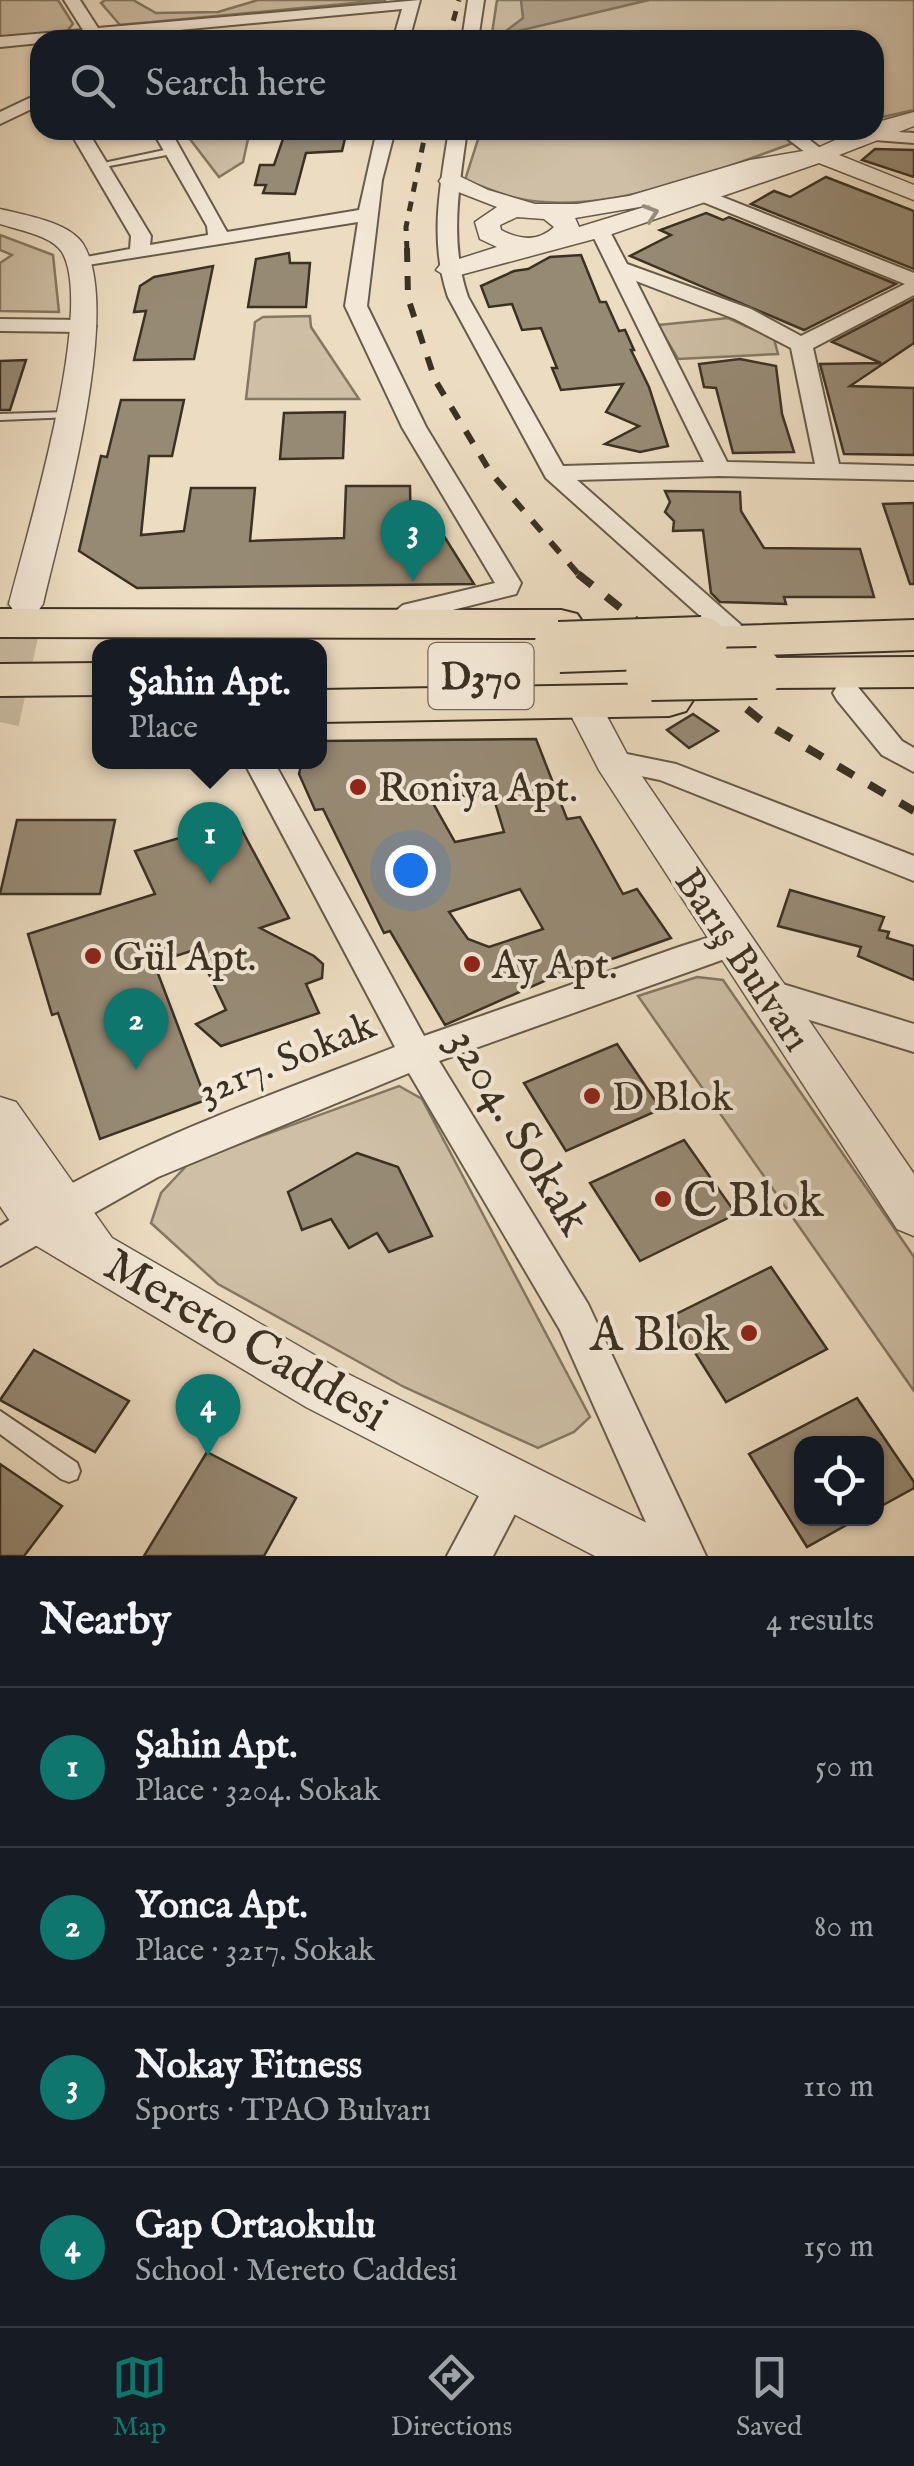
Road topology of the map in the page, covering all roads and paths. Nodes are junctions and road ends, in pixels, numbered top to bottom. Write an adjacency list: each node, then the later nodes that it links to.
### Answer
1 (72, 0): 4 (street)
2 (476, 0): 7 (street)
3 (412, 2): 5 (street); 6 (street)
4 (92, 30)
5 (152, 30)
6 (404, 30)
7 (472, 30)
8 (30, 40): 9 (street)
9 (0, 42)
10 (30, 104): 12 (street)
11 (914, 119): 13 (street)
12 (0, 120)
13 (884, 130)
14 (884, 137): 15 (street)
15 (914, 138)
16 (84, 140): 24 (street)
17 (167, 140): 22 (street)
18 (384, 140): 29 (street)
19 (457, 140): 25 (street)
20 (799, 140): 23 (street)
21 (857, 140): 23 (street)
22 (174, 152): 24 (lane); 32 (street)
23 (820, 155): 26 (street); 27 (street); 28 (street)
24 (99, 165): 34 (street)
25 (451, 181): 28 (street); 37 (street)
26 (914, 194)
27 (705, 196): 31 (street, one-way to 27); 38 (street)
28 (538, 210): 33 (street); 33 (street)
29 (368, 214): 32 (street); 49 (street)
30 (0, 216): 35 (street)
31 (600, 230): 33 (street); 36 (street)
32 (218, 238): 34 (street)
33 (546, 242): 37 (street)
34 (140, 250): 35 (street)
35 (82, 263): 40 (street)
36 (616, 267): 41 (street); 44 (street)
37 (448, 270): 45 (street)
38 (914, 283): 41 (street)
39 (0, 325): 40 (street)
40 (85, 326): 42 (street)
41 (801, 345): 46 (street)
42 (62, 415): 43 (lane); 48 (street)
43 (0, 417)
44 (719, 469): 45 (street); 46 (street)
45 (555, 473): 55 (street)
46 (829, 473): 47 (street)
47 (914, 474)
48 (11, 611): 49 (highway)
49 (395, 623): 50 (highway)
50 (560, 635): 52 (highway, D370); 55 (highway, D370, bridge); 55 (highway)
51 (92, 647): 54 (highway)
52 (327, 647)
53 (907, 648): 55 (highway, D370)
54 (0, 649)
55 (742, 652): 60 (highway); 61 (highway)
56 (327, 677): 60 (highway, D370)
57 (92, 679): 58 (highway)
58 (0, 680)
59 (914, 684): 61 (highway)
60 (655, 687): 62 (highway)
61 (847, 693): 67 (street)
62 (581, 700): 65 (highway); 66 (street, Barış Bulvarı)
63 (0, 706): 64 (highway)
64 (92, 706)
65 (327, 706)
66 (612, 761): 69 (street); 70 (street, Barış Bulvarı)
67 (914, 762)
68 (263, 769): 73 (street, 3204. Sokak)
69 (914, 870)
70 (735, 942): 71 (street, Barış Bulvarı); 73 (street, 3217. Sokak)
71 (766, 993): 72 (street); 76 (street, Barış Bulvarı)
72 (914, 1038)
73 (416, 1052): 77 (street, 3217. Sokak); 83 (street, 3204. Sokak)
74 (0, 1116): 77 (street)
75 (0, 1166): 77 (street)
76 (914, 1214)
77 (32, 1225): 80 (street, Mereto Caddesi)
78 (0, 1421): 79 (lane)
79 (69, 1471)
80 (510, 1481): 81 (street); 82 (street, Mereto Caddesi)
81 (469, 1556)
82 (652, 1556)
83 (684, 1556)

